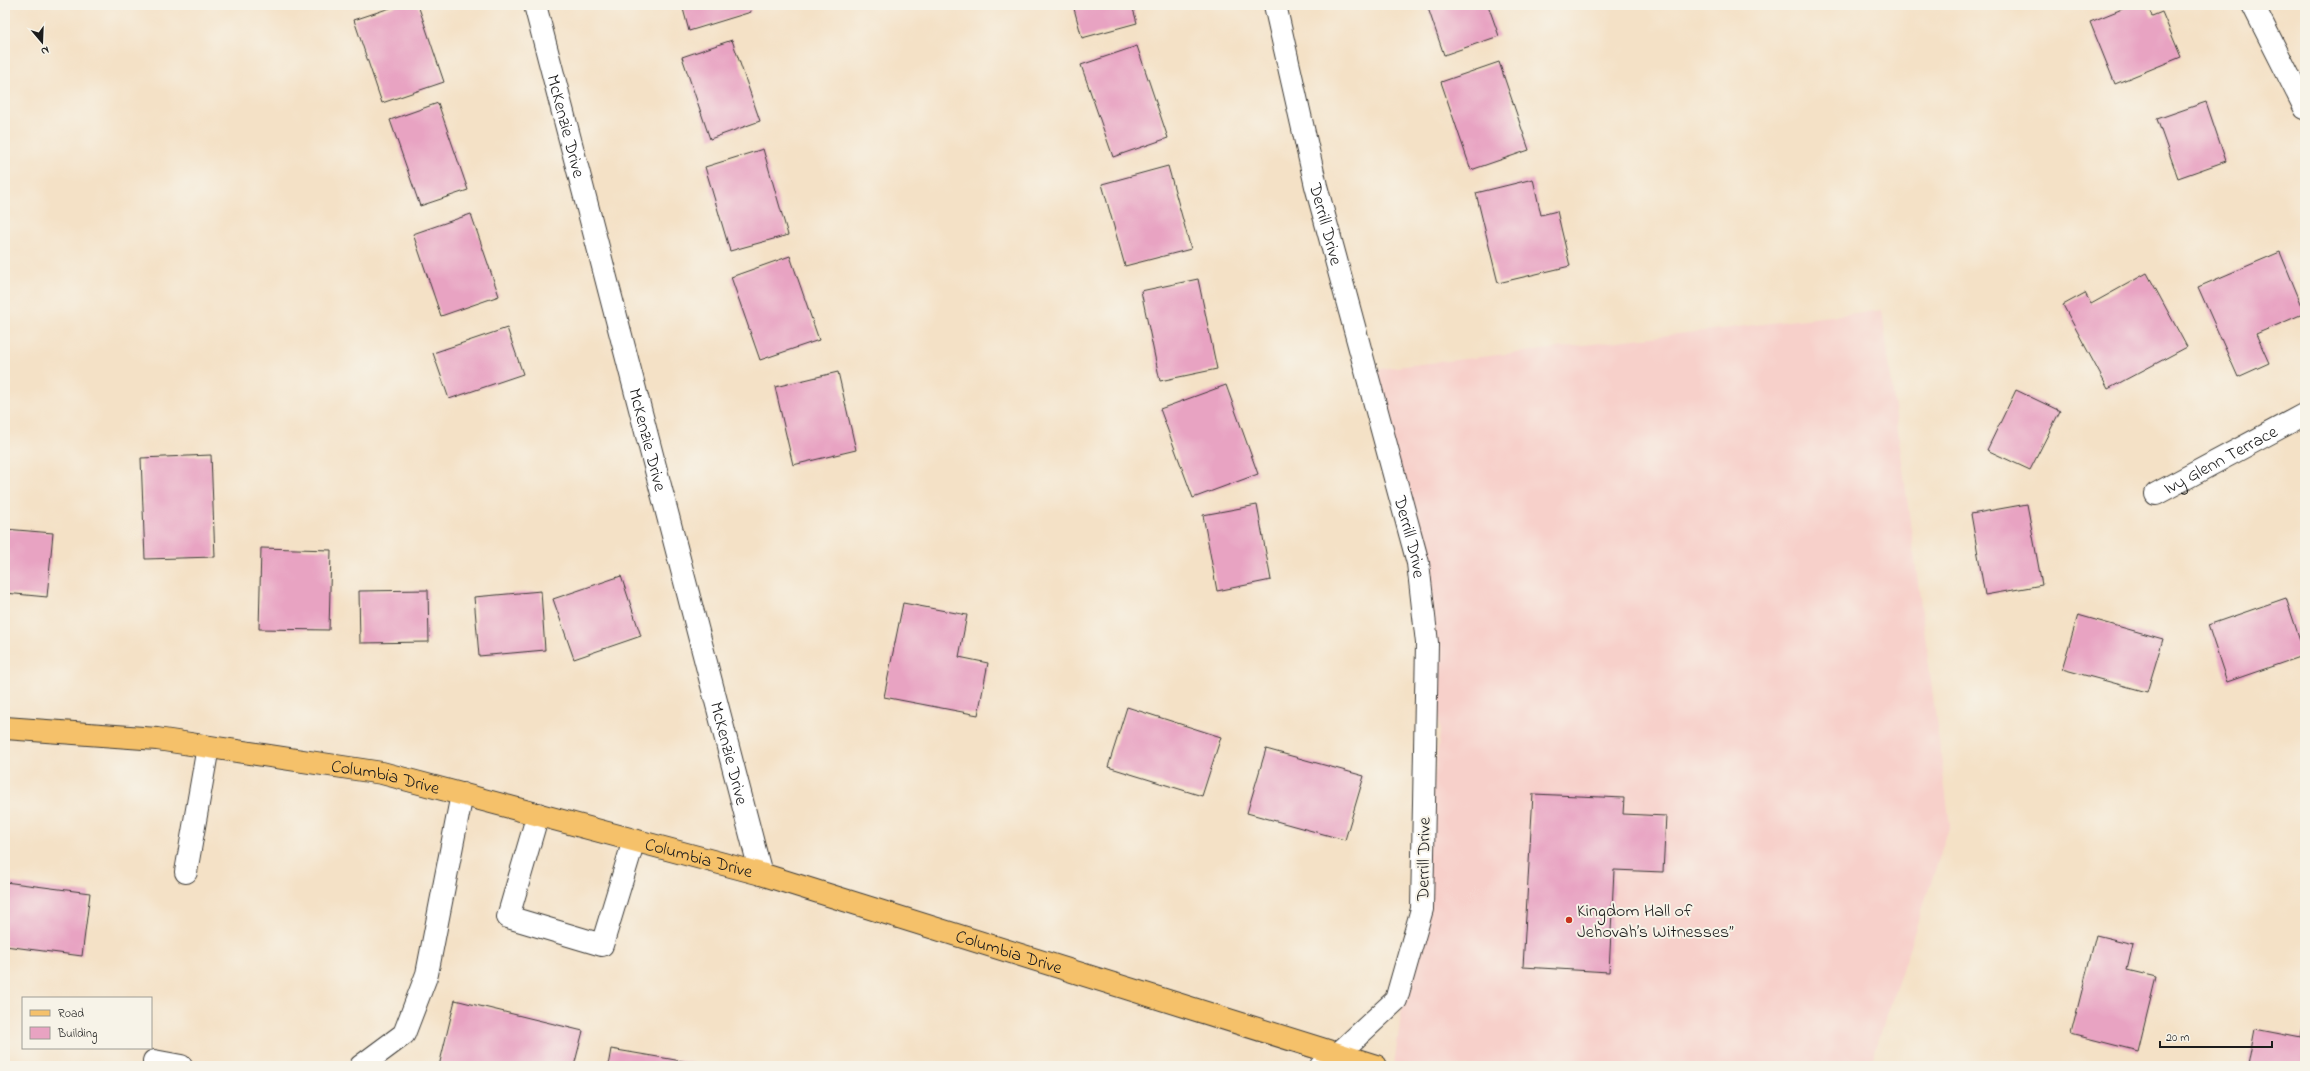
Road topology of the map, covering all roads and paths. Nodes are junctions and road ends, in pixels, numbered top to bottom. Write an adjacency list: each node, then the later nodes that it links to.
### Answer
1 (535, 5): 13 (street, McKenzie Drive)
2 (1275, 5): 14 (street, Derrill Drive)
3 (2253, 5): 4 (street)
4 (2305, 108)
5 (2305, 414): 6 (street, Ivy Glenn Terrace)
6 (2156, 494)
7 (5, 728): 8 (main road, Columbia Drive)
8 (208, 747): 9 (main road, Columbia Drive); 12 (street)
9 (462, 794): 10 (main road, Columbia Drive); 17 (street)
10 (538, 814): 11 (main road, Columbia Drive); 11 (street)
11 (634, 840): 13 (main road, Columbia Drive)
12 (186, 872)
13 (761, 874): 14 (main road, Columbia Drive)
14 (1329, 1060): 18 (main road, Columbia Drive)
15 (154, 1061): 16 (street)
16 (181, 1066)
17 (361, 1066)
18 (1376, 1066)

